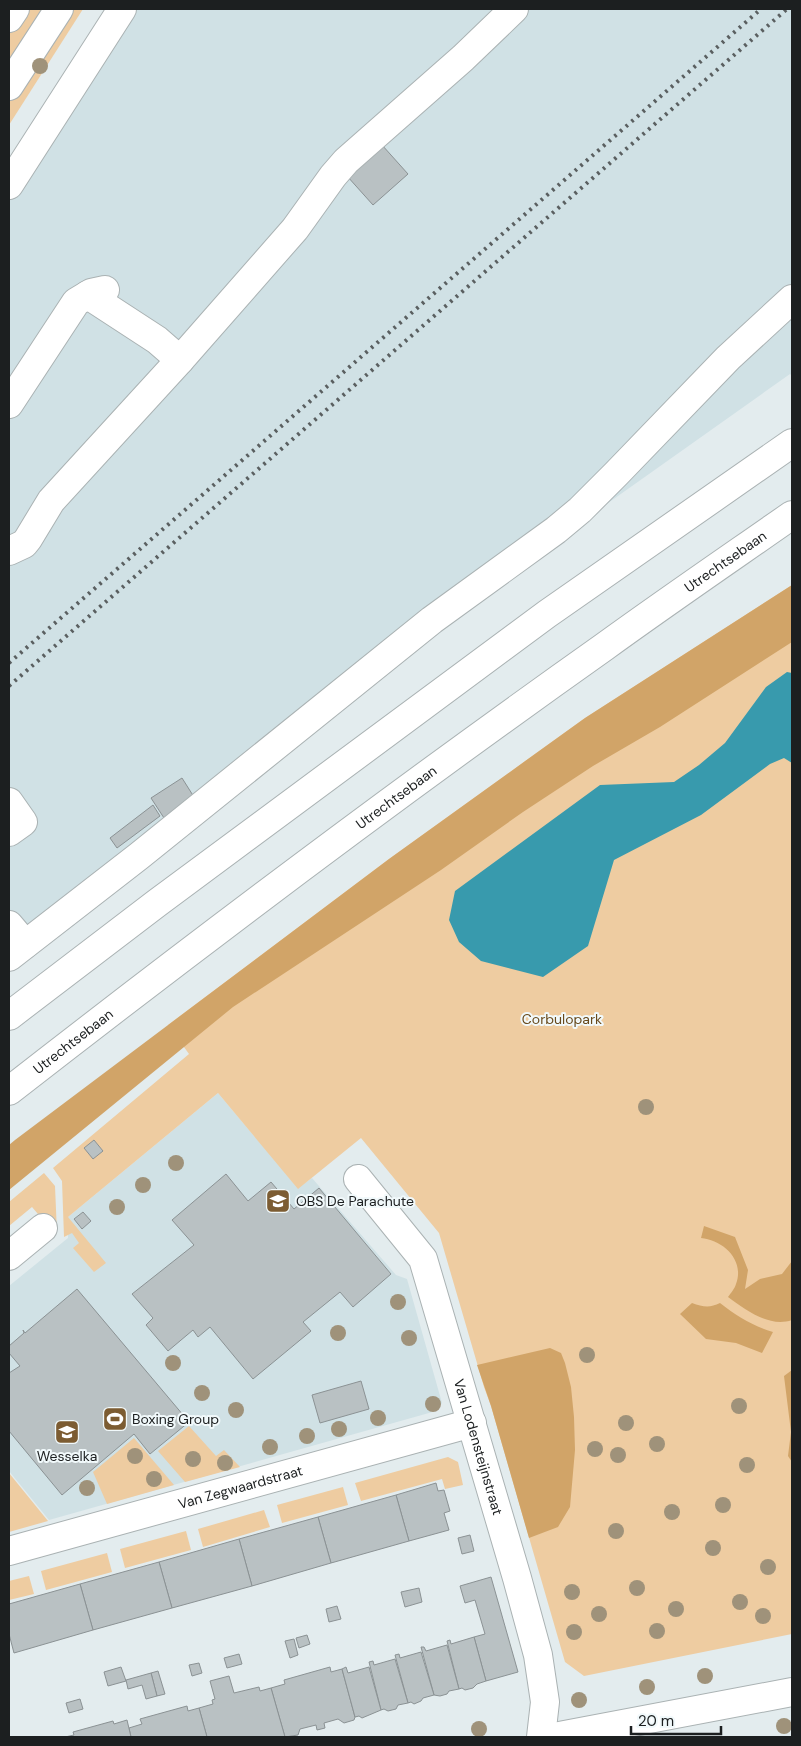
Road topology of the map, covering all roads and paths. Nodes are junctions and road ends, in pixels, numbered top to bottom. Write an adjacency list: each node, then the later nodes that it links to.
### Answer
1 (15, 9): 5 (main road)
2 (59, 9): 6 (main road)
3 (122, 9): 7 (main road)
4 (514, 9): 9 (main road)
5 (9, 18)
6 (9, 86)
7 (9, 185)
8 (792, 299): 16 (main road)
9 (180, 360): 10 (main road); 13 (main road)
10 (9, 404)
11 (792, 443): 17 (main road)
12 (792, 515): 18 (main road, Utrechtsebaan)
13 (9, 551)
14 (9, 802): 15 (main road)
15 (9, 832)
16 (14, 942)
17 (9, 1016)
18 (9, 1091)
19 (358, 1179): 22 (main road, Van Lodensteijnstraat)
20 (44, 1228): 21 (main road)
21 (9, 1256)
22 (472, 1422): 23 (main road, Van Zegwaardstraat); 25 (main road, Van Lodensteijnstraat)
23 (9, 1551)
24 (792, 1692): 26 (main road)
25 (541, 1737)
26 (554, 1737)

